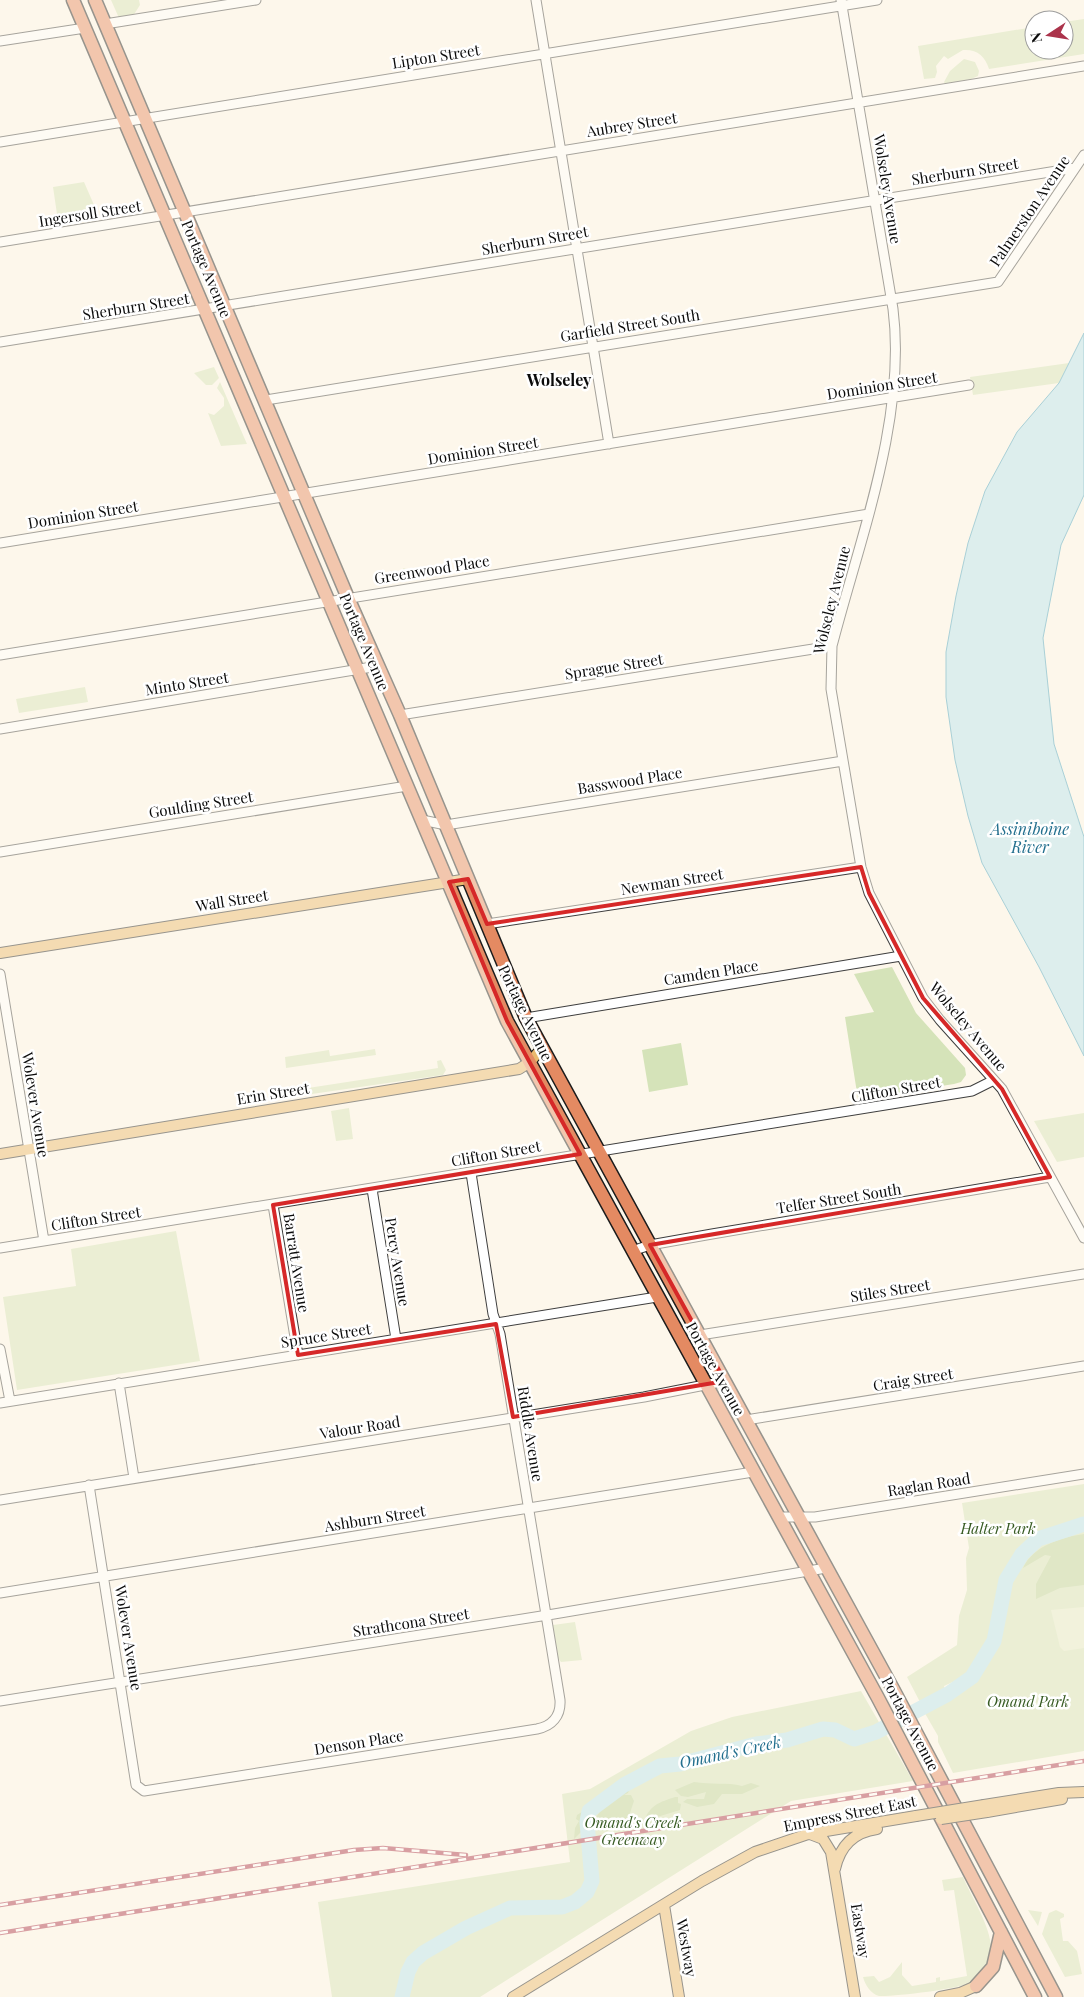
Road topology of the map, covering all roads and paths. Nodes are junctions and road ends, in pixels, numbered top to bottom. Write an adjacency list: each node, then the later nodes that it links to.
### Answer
1 (73, 0): 9 (highway, Portage Avenue)
2 (95, 0): 8 (highway, Portage Avenue)
3 (256, 0): 6 (street)
4 (536, 0): 11 (street)
5 (877, 0): 7 (street, Lipton Street)
6 (233, 2): 8 (street)
7 (842, 3): 11 (street, Lipton Street); 13 (street, Wolseley Avenue)
8 (105, 24): 14 (highway, Portage Avenue)
9 (85, 28): 10 (street); 15 (highway, Portage Avenue)
10 (0, 41)
11 (544, 54): 14 (street, Lipton Street); 17 (street)
12 (1084, 66): 13 (street, Aubrey Street)
13 (858, 104): 17 (street, Aubrey Street); 20 (street, Wolseley Avenue)
14 (145, 118): 15 (street, Lipton Street); 21 (highway, Portage Avenue)
15 (125, 122): 16 (street, Lipton Street); 22 (highway, Portage Avenue)
16 (0, 142)
17 (560, 150): 21 (street, Aubrey Street); 24 (street)
18 (1084, 155): 19 (street, Palmerston Avenue)
19 (1076, 168): 20 (street, Sherburn Street); 25 (street, Palmerston Avenue)
20 (874, 200): 24 (street, Sherburn Street); 26 (street, Wolseley Avenue)
21 (185, 212): 22 (street, Ingersoll Street); 27 (highway, Portage Avenue)
22 (165, 216): 23 (street, Ingersoll Street); 28 (highway, Portage Avenue)
23 (0, 242)
24 (577, 248): 27 (street, Sherburn Street); 30 (street)
25 (998, 282): 26 (street, Garfield Street South)
26 (890, 298): 30 (street, Garfield Street South); 32 (street, Wolseley Avenue)
27 (226, 306): 28 (street, Sherburn Street); 33 (highway, Portage Avenue)
28 (206, 309): 29 (street, Sherburn Street); 36 (highway, Portage Avenue)
29 (0, 342)
30 (594, 346): 33 (street, Garfield Street South); 34 (street)
31 (970, 385): 32 (street, Dominion Street)
32 (891, 398): 34 (street, Dominion Street); 37 (street, Wolseley Avenue)
33 (266, 400): 35 (highway, Portage Avenue)
34 (609, 444): 35 (street, Dominion Street)
35 (304, 494): 36 (street, Dominion Street); 39 (highway, Portage Avenue)
36 (285, 496): 38 (street, Dominion Street); 40 (highway, Portage Avenue)
37 (869, 514): 39 (street, Greenwood Place); 41 (street, Wolseley Avenue)
38 (0, 542)
39 (348, 598): 40 (street, Greenwood Place); 43 (highway, Portage Avenue)
40 (329, 601): 42 (street, Greenwood Place); 44 (highway, Portage Avenue)
41 (832, 646): 45 (street, Sprague Street); 47 (street, Wolseley Avenue)
42 (0, 655)
43 (378, 666): 44 (street, Minto Street); 45 (highway, Portage Avenue)
44 (358, 669): 46 (street, Minto Street); 48 (highway, Portage Avenue)
45 (400, 715): 50 (highway, Portage Avenue)
46 (0, 728)
47 (843, 761): 50 (street, Basswood Place); 52 (street, Wolseley Avenue)
48 (407, 786): 49 (highway, Portage Avenue); 51 (street, Goulding Street)
49 (422, 820): 50 (street, Basswood Place); 54 (highway, Portage Avenue)
50 (446, 825): 53 (highway, Portage Avenue)
51 (0, 852)
52 (861, 867): 55 (street, Newman Street); 57 (street, Wolseley Avenue)
53 (468, 879): 54 (main road, Wall Street); 55 (highway, Portage Avenue)
54 (449, 882): 56 (main road, Wall Street); 61 (highway, Portage Avenue)
55 (487, 924): 59 (highway, Portage Avenue)
56 (0, 953)
57 (901, 956): 59 (street, Camden Place); 62 (street, Wolseley Avenue)
58 (0, 974): 63 (street, Wolever Avenue)
59 (526, 1018): 60 (highway, Portage Avenue)
60 (542, 1048): 61 (main road, Erin Street); 64 (highway, Portage Avenue)
61 (530, 1062): 63 (main road, Erin Street); 66 (highway, Portage Avenue)
62 (994, 1080): 64 (street, Clifton Street); 68 (street, Wolseley Avenue)
63 (29, 1149): 65 (main road, Erin Street); 72 (street, Wolever Avenue)
64 (599, 1152): 66 (street, Clifton Street); 73 (highway, Portage Avenue)
65 (0, 1154)
66 (580, 1154): 67 (street, Clifton Street); 75 (highway, Portage Avenue)
67 (472, 1173): 69 (street, Clifton Street); 78 (street, Riddle Avenue)
68 (1050, 1177): 71 (street, Wolseley Avenue); 73 (street, Telfer Street South)
69 (372, 1188): 70 (street, Clifton Street); 80 (street, Percy Avenue)
70 (273, 1204): 72 (street, Clifton Street); 82 (street, Barratt Avenue)
71 (1084, 1238)
72 (44, 1241): 74 (street, Clifton Street)
73 (650, 1245): 75 (street, Telfer Street South); 79 (highway, Portage Avenue)
74 (0, 1248)
75 (632, 1251): 77 (highway, Portage Avenue)
76 (1084, 1274): 79 (street, Stiles Street)
77 (656, 1297): 78 (street, Spruce Street); 86 (highway, Portage Avenue)
78 (496, 1324): 80 (street, Spruce Street); 89 (street, Riddle Avenue)
79 (700, 1336): 84 (highway, Portage Avenue)
80 (396, 1339): 82 (street, Spruce Street)
81 (0, 1349): 87 (street)
82 (298, 1355): 85 (street, Spruce Street)
83 (1084, 1366): 90 (street, Craig Street)
84 (725, 1381): 86 (street, Valour Road); 90 (highway, Portage Avenue)
85 (119, 1384): 87 (street, Spruce Street); 93 (street)
86 (707, 1386): 89 (street, Valour Road); 91 (highway, Portage Avenue)
87 (10, 1401): 88 (street, Spruce Street)
88 (0, 1403)
89 (513, 1417): 93 (street, Valour Road); 96 (street, Riddle Avenue)
90 (746, 1420): 98 (highway, Portage Avenue)
91 (753, 1472): 96 (street, Ashburn Street); 97 (highway, Portage Avenue)
92 (1084, 1474): 98 (street, Raglan Road)
93 (134, 1478): 94 (street, Valour Road)
94 (89, 1485): 95 (street, Valour Road); 101 (street, Wolever Avenue)
95 (0, 1500)
96 (528, 1508): 101 (street, Ashburn Street); 103 (street, Riddle Avenue)
97 (778, 1517): 98 (street, Raglan Road); 100 (highway, Portage Avenue)
98 (798, 1517): 99 (highway, Portage Avenue)
99 (826, 1568): 100 (street, Strathcona Street); 122 (highway, Portage Avenue)
100 (808, 1572): 103 (street, Strathcona Street); 115 (highway, Portage Avenue)
101 (104, 1576): 102 (street, Ashburn Street); 104 (street, Wolever Avenue)
102 (0, 1593)
103 (546, 1616): 104 (street, Strathcona Street); 105 (street, Riddle Avenue)
104 (121, 1681): 106 (street, Strathcona Street); 107 (street, Wolever Avenue)
105 (560, 1700): 107 (street, Denson Place)
106 (0, 1701)
107 (144, 1791)
108 (1084, 1792): 110 (main road, Empress Street East)
109 (1084, 1798): 110 (main road, Empress Street East)
110 (986, 1809): 111 (main road, Empress Street East, bridge)
111 (918, 1819): 112 (main road, Empress Street East); 113 (main road, Empress Street East)
112 (808, 1834): 113 (main road, Eastway); 114 (main road, Empress Street East)
113 (835, 1870): 119 (main road, Eastway)
114 (664, 1905): 117 (main road, Empress Street East); 118 (main road, Westway)
115 (1001, 1932): 116 (highway); 121 (highway, Portage Avenue)
116 (976, 1986): 120 (main road)
117 (513, 1997)
118 (679, 1997)
119 (856, 1997)
120 (940, 1997)
121 (1035, 1997)
122 (1056, 1997)

